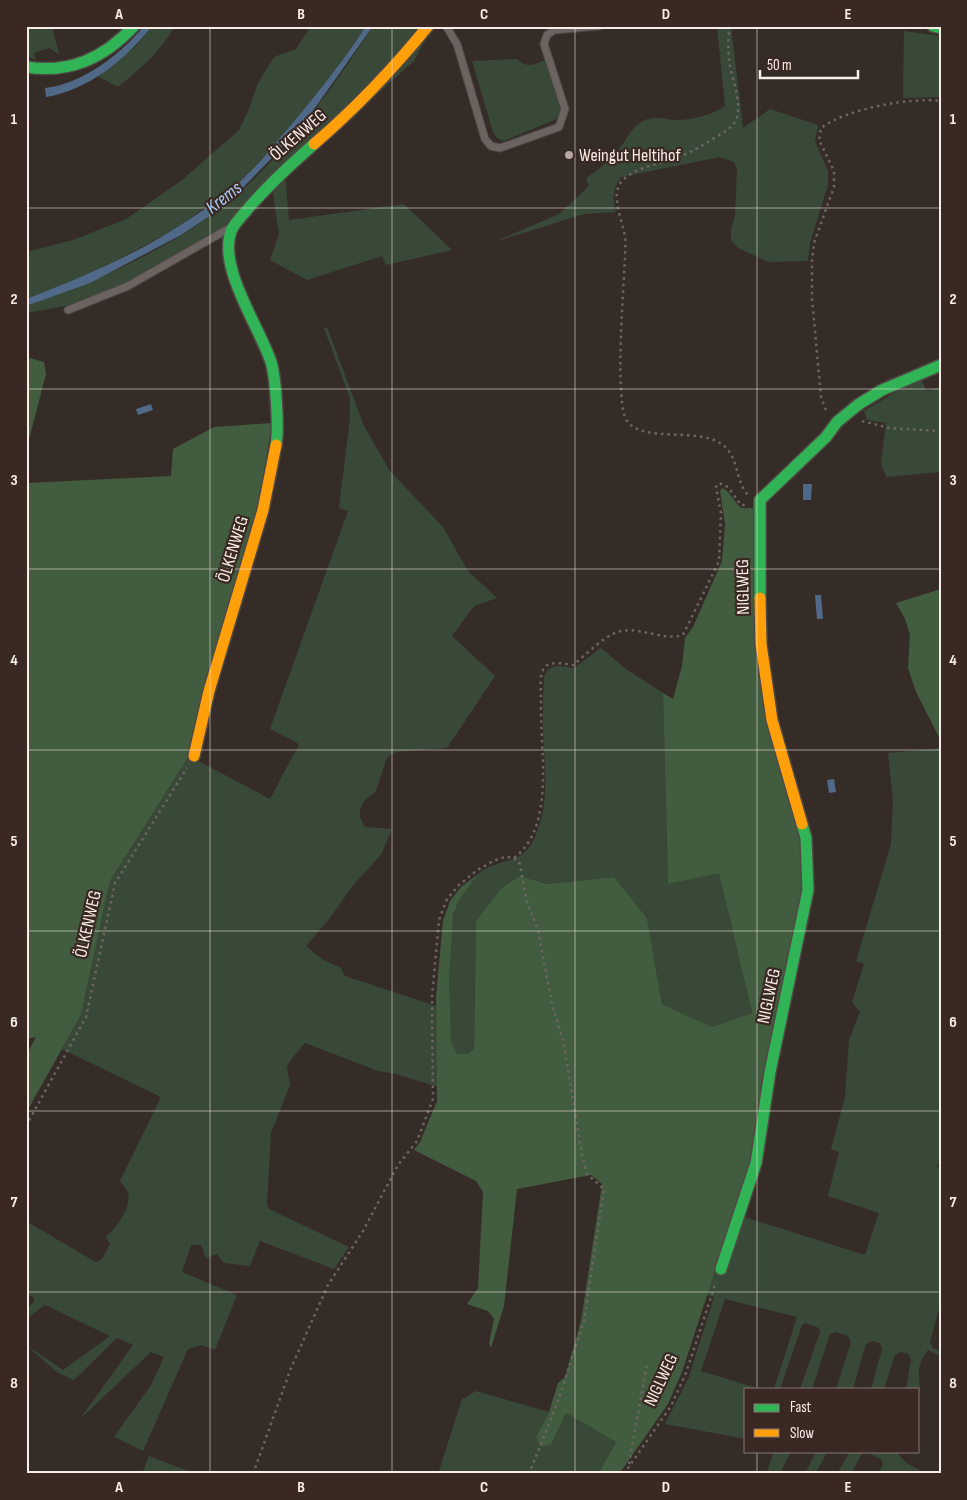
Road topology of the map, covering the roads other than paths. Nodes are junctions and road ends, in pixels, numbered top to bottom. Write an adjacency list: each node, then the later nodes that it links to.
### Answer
1 (134, 26): 7 (street)
2 (428, 26): 8 (street, ÖLKENWEG)
3 (446, 26): 4 (lane)
4 (599, 26)
5 (933, 26): 6 (street)
6 (941, 28)
7 (26, 67)
8 (233, 227): 9 (lane); 11 (street, ÖLKENWEG)
9 (68, 310)
10 (941, 365): 12 (street, NIGLWEG)
11 (194, 756)
12 (721, 1269)

